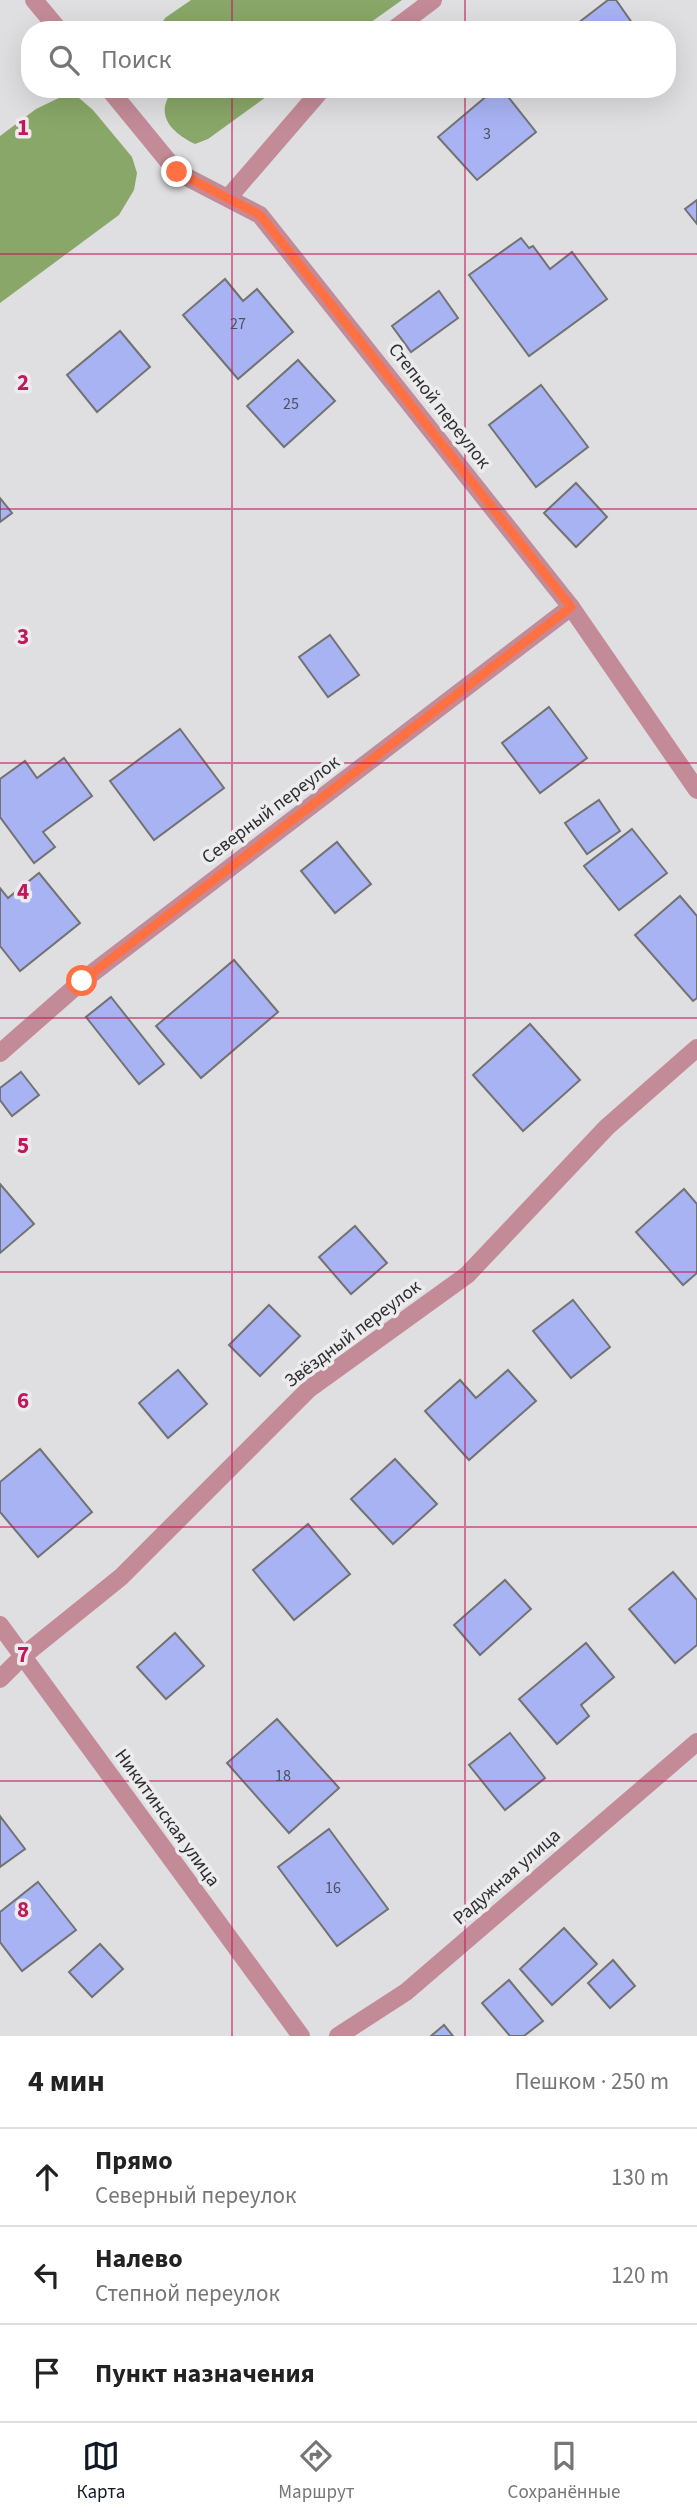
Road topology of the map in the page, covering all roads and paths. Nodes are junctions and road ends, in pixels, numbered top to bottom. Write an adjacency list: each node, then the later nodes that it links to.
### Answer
1 (34, 0): 3 (street)
2 (433, 0): 4 (street)
3 (52, 21)
4 (405, 21)
5 (115, 98): 7 (street, Степной переулок)
6 (314, 98): 7 (street)
7 (228, 198): 8 (street, Степной переулок)
8 (571, 607): 9 (street, Степной переулок); 11 (street, Северный переулок)
9 (697, 790)
10 (697, 1048): 13 (street, Звёздный переулок)
11 (0, 1053)
12 (0, 1625): 13 (street, Никитинская улица)
13 (23, 1656): 14 (street, Звёздный переулок); 16 (street, Никитинская улица)
14 (0, 1679)
15 (697, 1742): 17 (street, Радужная улица)
16 (300, 2036)
17 (338, 2036)

